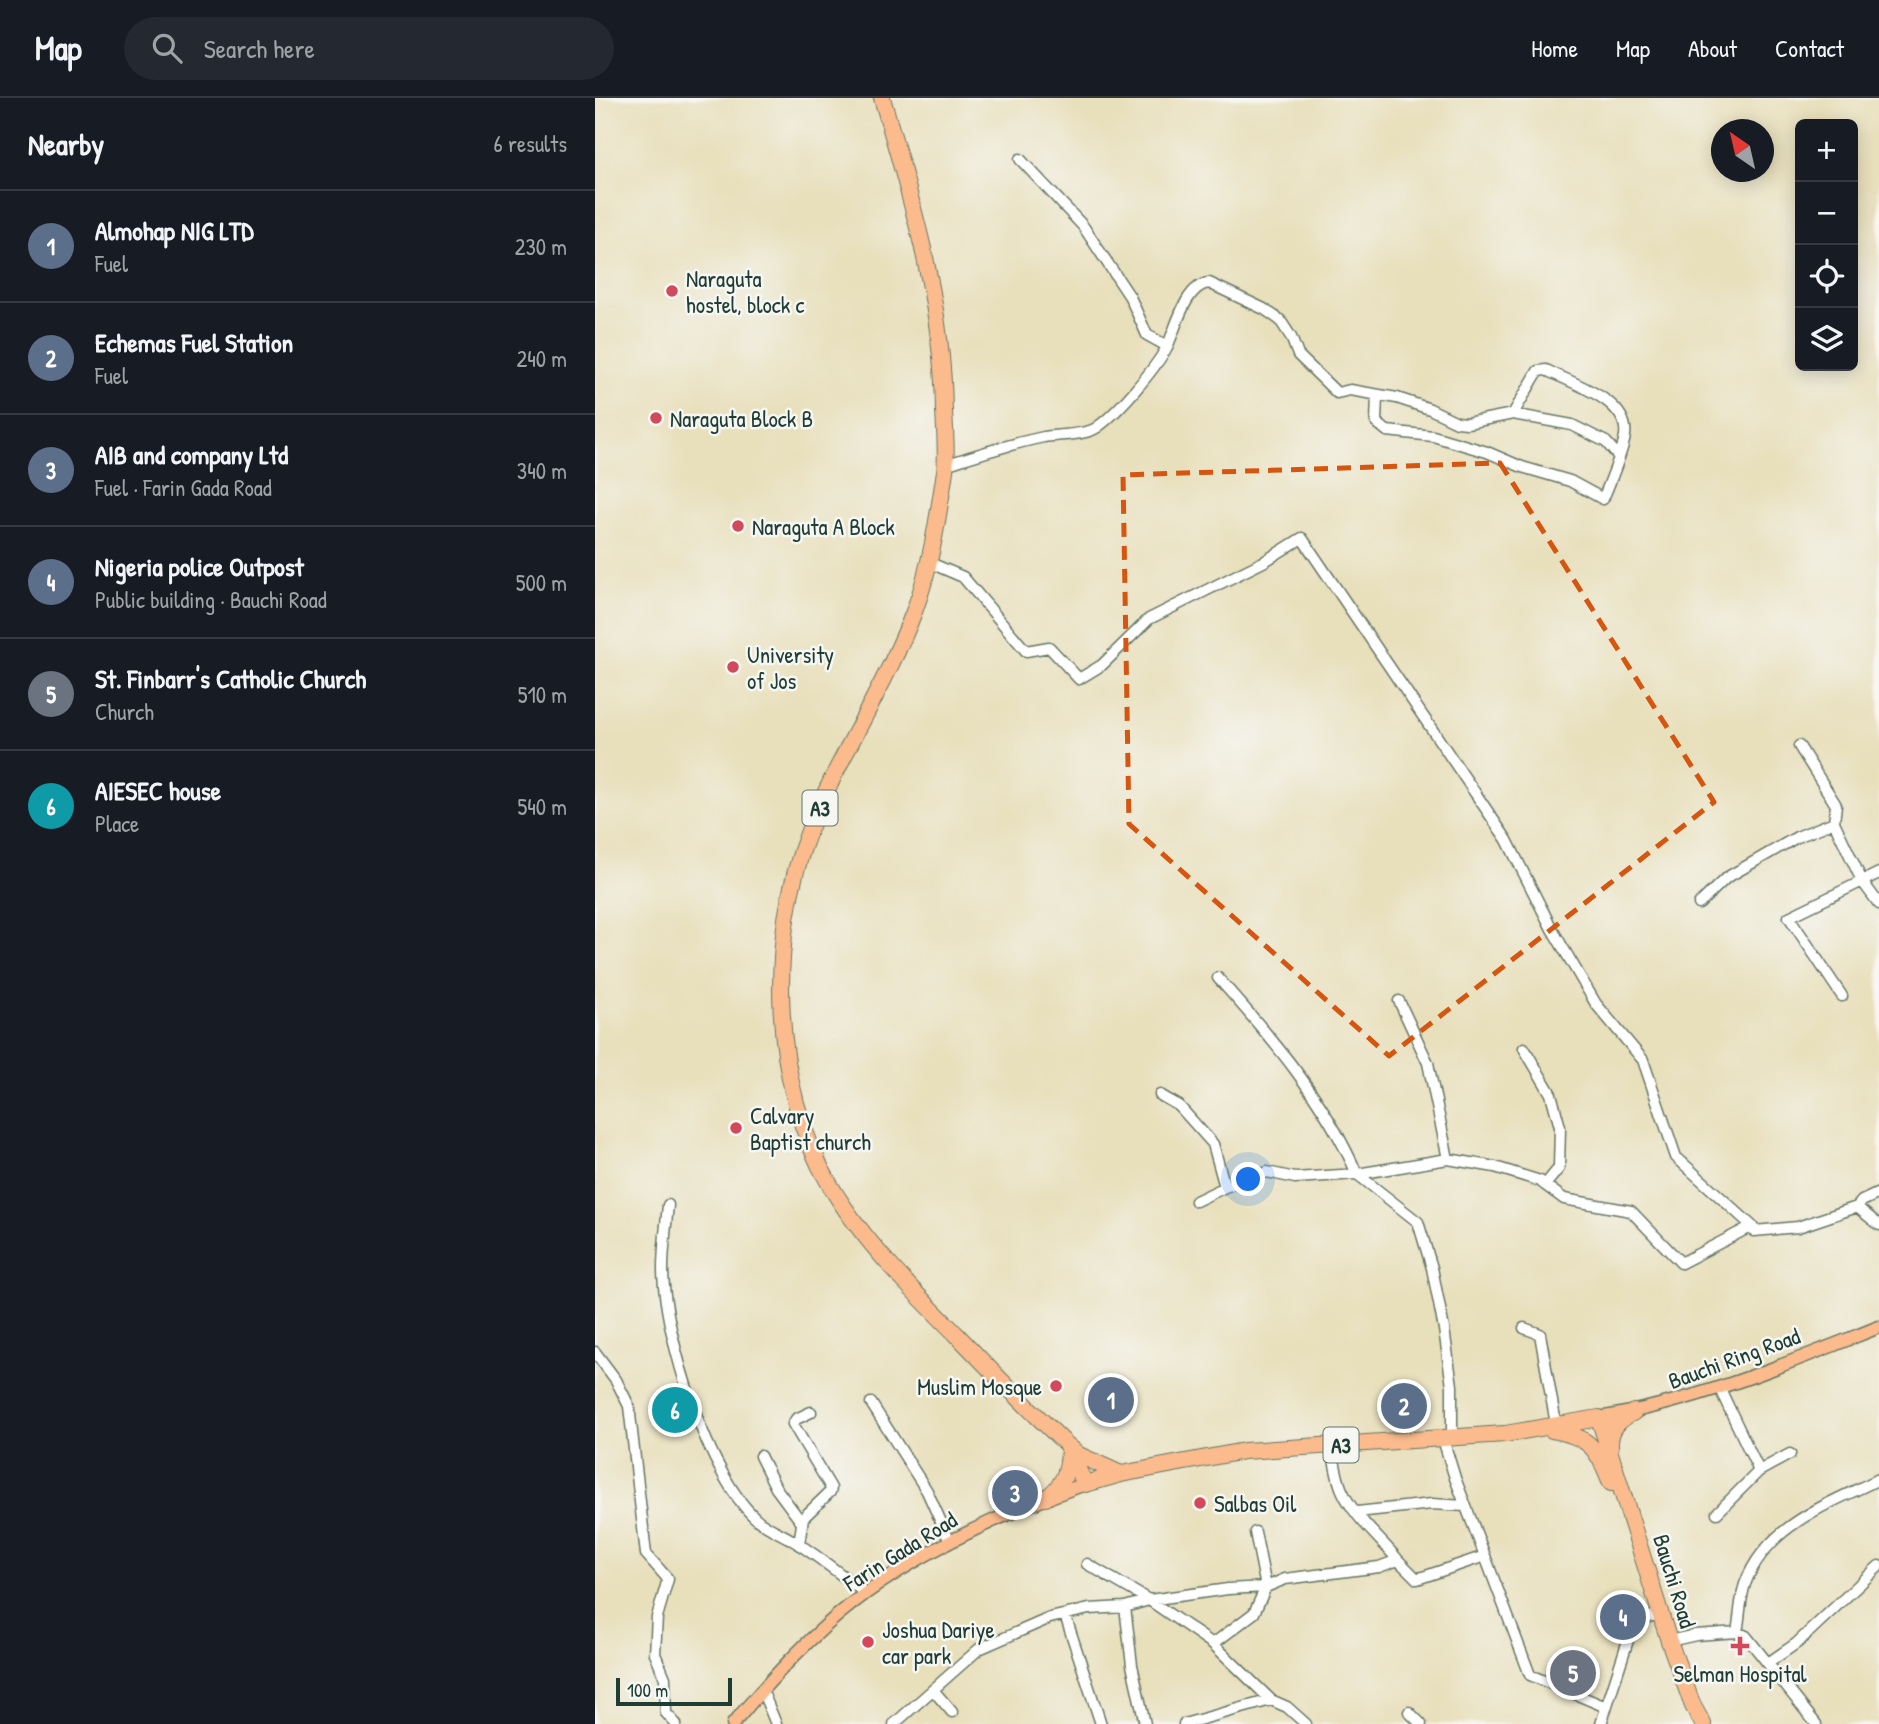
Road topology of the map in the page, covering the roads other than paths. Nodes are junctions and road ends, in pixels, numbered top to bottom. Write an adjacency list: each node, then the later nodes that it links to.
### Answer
1 (882, 98): 7 (highway, A3)
2 (1020, 159): 3 (street)
3 (1167, 346): 4 (street); 7 (street)
4 (1377, 396): 5 (street); 6 (street)
5 (1513, 414): 6 (street); 6 (street)
6 (1618, 456)
7 (946, 465): 8 (highway, A3)
8 (928, 562): 29 (street); 41 (highway, A3)
9 (1798, 746): 10 (street)
10 (1834, 822): 12 (street); 13 (street)
11 (1879, 873): 12 (street)
12 (1862, 881): 14 (street); 16 (street)
13 (1699, 904)
14 (1879, 904)
15 (1218, 978): 21 (street)
16 (1842, 996)
17 (1399, 1001): 20 (street)
18 (1524, 1048): 22 (street)
19 (1160, 1095): 23 (street)
20 (1448, 1159): 21 (street); 22 (street)
21 (1357, 1174): 23 (street); 39 (street)
22 (1545, 1185): 29 (street)
23 (1225, 1187): 25 (street)
24 (1879, 1192): 27 (street)
25 (1196, 1201)
26 (668, 1205): 56 (street)
27 (1857, 1206): 28 (street); 29 (street)
28 (1879, 1225)
29 (1752, 1226)
30 (1879, 1327): 33 (main road, Bauchi Ring Road)
31 (1524, 1328): 38 (street)
32 (595, 1352): 77 (street)
33 (1720, 1389): 36 (main road, Bauchi Ring Road); 45 (street)
34 (871, 1403): 55 (street)
35 (811, 1412): 53 (street)
36 (1634, 1412): 37 (main road, Bauchi Ring Road); 42 (highway)
37 (1599, 1418): 38 (highway, A3); 42 (highway, Bauchi Road)
38 (1548, 1426): 39 (highway, A3); 66 (highway, Bauchi Road / A3)
39 (1447, 1438): 40 (highway, A3); 50 (street)
40 (1332, 1446): 46 (highway, A3); 51 (street)
41 (1071, 1450): 46 (highway, A3); 48 (highway, A3); 49 (highway)
42 (1610, 1450): 68 (highway, Bauchi Road)
43 (1790, 1454): 45 (street)
44 (760, 1457): 53 (street)
45 (1759, 1471): 52 (street)
46 (1121, 1474): 48 (highway, A3)
47 (1879, 1479): 67 (street)
48 (1090, 1483): 49 (main road, Farin Gada Road)
49 (1047, 1498): 55 (main road, Farin Gada Road)
50 (1465, 1506): 51 (street); 57 (street)
51 (1357, 1512): 58 (street)
52 (1717, 1513)
53 (802, 1523): 56 (street)
54 (1255, 1532): 61 (street)
55 (950, 1542): 62 (main road, Farin Gada Road)
56 (799, 1544): 62 (street)
57 (1485, 1556): 58 (street); 74 (street)
58 (1398, 1560): 61 (street)
59 (1087, 1564): 63 (street)
60 (1879, 1566): 70 (street)
61 (1266, 1587): 63 (street); 69 (street)
62 (865, 1593): 71 (main road, Farin Gada Road)
63 (1149, 1600): 64 (street); 69 (street)
64 (1125, 1607): 65 (street); 82 (street)
65 (1066, 1615): 72 (street); 81 (street)
66 (1653, 1616): 74 (street); 87 (highway, Bauchi Road / A3)
67 (1737, 1632): 68 (street); 70 (street)
68 (1669, 1641): 88 (highway, Bauchi Road)
69 (1213, 1644): 73 (street)
70 (1768, 1663): 89 (street)
71 (762, 1690): 78 (main road, Farin Gada Road); 79 (street)
72 (934, 1691): 75 (street); 80 (street)
73 (1271, 1700): 83 (street); 84 (street)
74 (1606, 1707): 86 (street)
75 (952, 1712)
76 (1409, 1712): 85 (street)
77 (676, 1724)
78 (733, 1724)
79 (776, 1724)
80 (894, 1724)
81 (1101, 1724)
82 (1145, 1724)
83 (1184, 1724)
84 (1306, 1724)
85 (1421, 1724)
86 (1601, 1724)
87 (1692, 1724)
88 (1703, 1724)
89 (1817, 1724)

